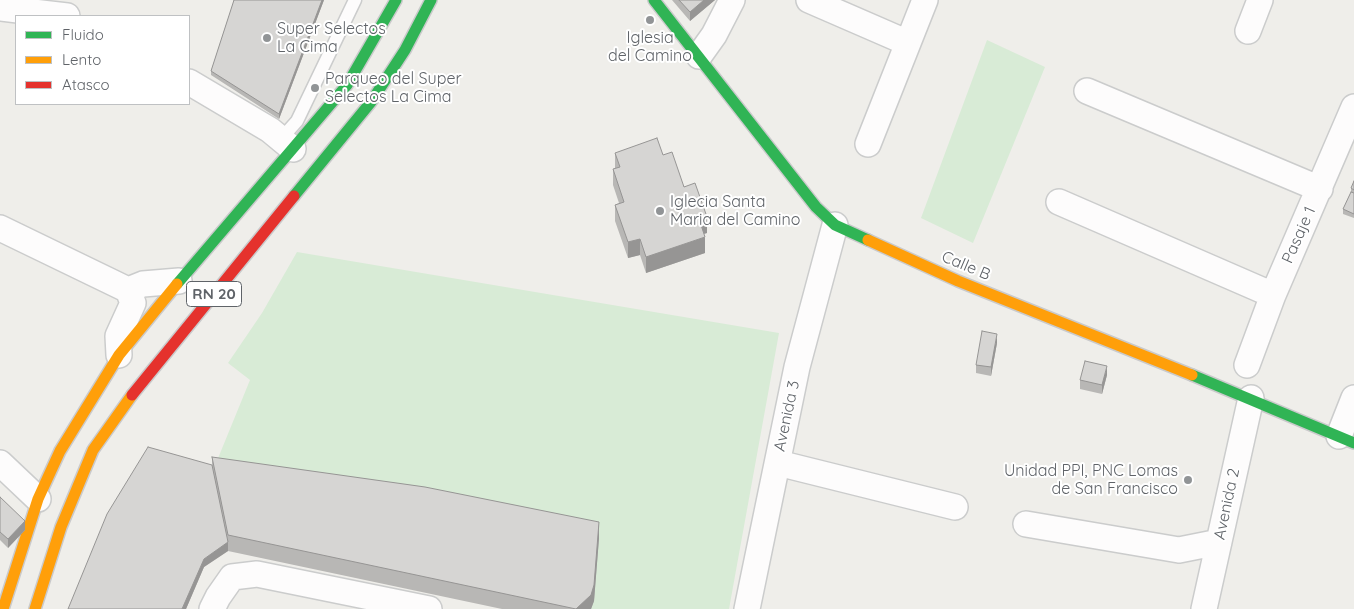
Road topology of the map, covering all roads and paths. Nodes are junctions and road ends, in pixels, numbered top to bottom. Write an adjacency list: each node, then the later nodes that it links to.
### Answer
1 (355, 0): 17 (lane)
2 (396, 0): 17 (main road, RN 20)
3 (431, 0): 38 (main road, RN 20)
4 (654, 0): 13 (main road, Calle B)
5 (732, 0): 13 (street)
6 (809, 0): 12 (street)
7 (925, 0): 12 (street)
8 (1260, 0): 11 (street)
9 (0, 8): 10 (street)
10 (66, 10)
11 (1248, 31)
12 (908, 43): 18 (street)
13 (699, 56): 21 (main road, Calle B)
14 (190, 83): 17 (street)
15 (1087, 91): 19 (street)
16 (1354, 107): 19 (street, Pasaje 1)
17 (287, 144): 23 (main road, RN 20)
18 (868, 144)
19 (1320, 189): 25 (street, Pasaje 1)
20 (1059, 202): 25 (street)
21 (835, 225): 28 (main road, Calle B); 31 (street, Avenida 3)
22 (0, 228): 24 (street)
23 (180, 281): 24 (street); 26 (main road, RN 20)
24 (128, 290): 26 (street)
25 (1273, 295): 27 (street, Pasaje 1)
26 (119, 355): 33 (main road, RN 20)
27 (1247, 365)
28 (1250, 398): 30 (main road, Calle B); 36 (street, Avenida 2)
29 (1354, 398): 30 (street)
30 (1347, 440)
31 (778, 462): 34 (street); 41 (street, Avenida 3)
32 (0, 463): 33 (street)
33 (38, 499): 37 (main road, RN 20)
34 (955, 507)
35 (1026, 524): 36 (street)
36 (1219, 542): 42 (street, Avenida 2)
37 (3, 609)
38 (35, 609)
39 (212, 609): 40 (street)
40 (429, 609)
41 (747, 609)
42 (1204, 609)

